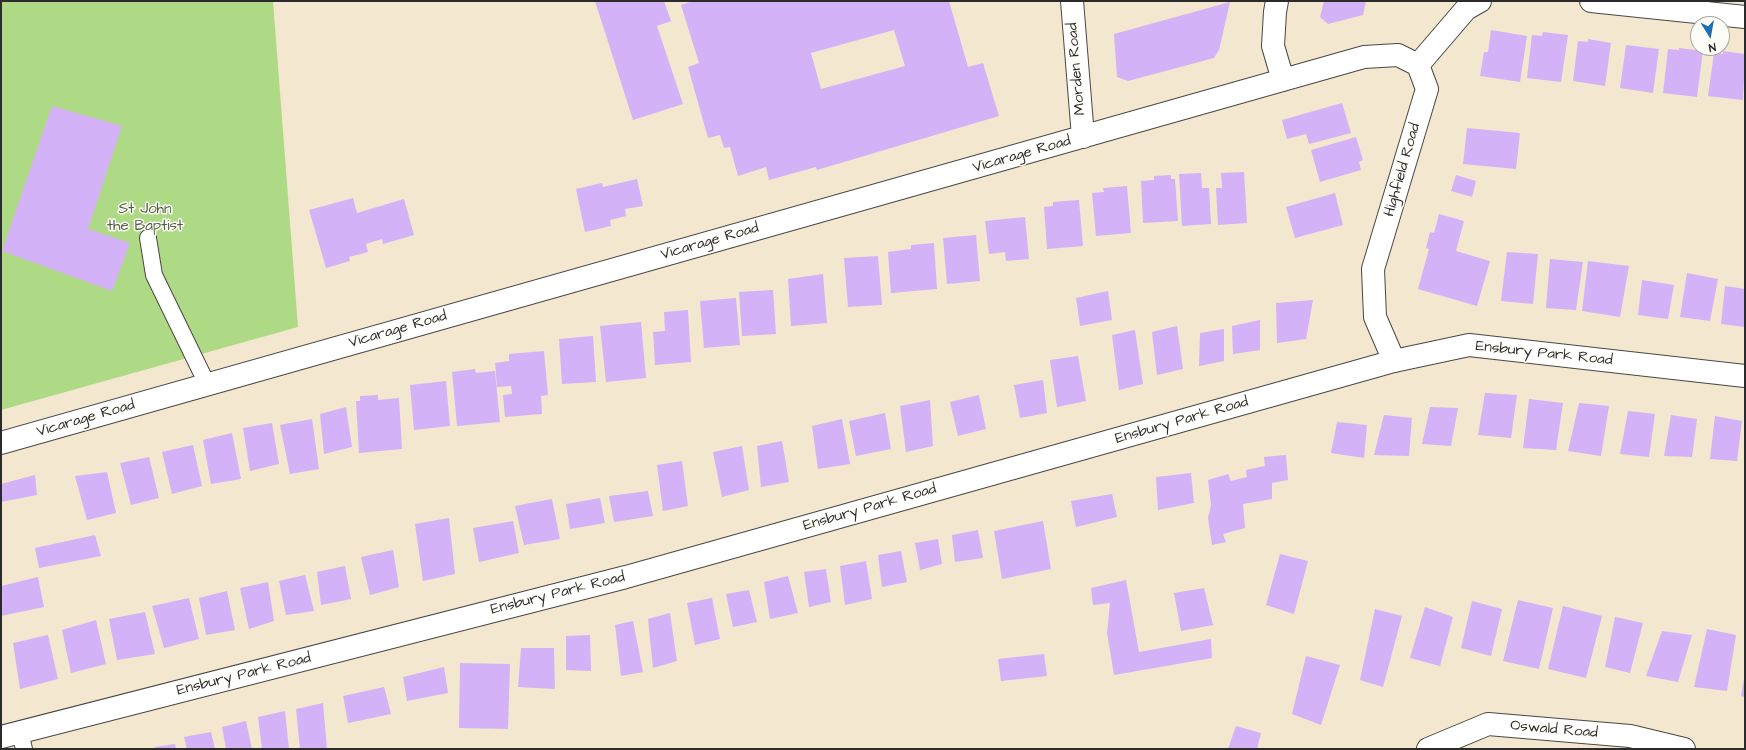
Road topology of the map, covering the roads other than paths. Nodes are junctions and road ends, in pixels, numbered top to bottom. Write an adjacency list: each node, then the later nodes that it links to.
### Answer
1 (1072, 1): 8 (street, Morden Road)
2 (1277, 1): 7 (street)
3 (1480, 1): 6 (street)
4 (1591, 1): 5 (street)
5 (1745, 17)
6 (1418, 65): 7 (street, Vicarage Road); 10 (street, Highfield Road)
7 (1283, 80): 8 (street, Vicarage Road)
8 (1083, 137): 12 (street, Vicarage Road)
9 (148, 238): 12 (lane)
10 (1394, 361): 11 (street, Ensbury Park Road); 14 (street, Ensbury Park Road)
11 (1745, 376)
12 (207, 384): 13 (street, Vicarage Road)
13 (1, 443)
14 (15, 739)
15 (1428, 749): 16 (street, Oswald Road)
16 (1684, 749)

